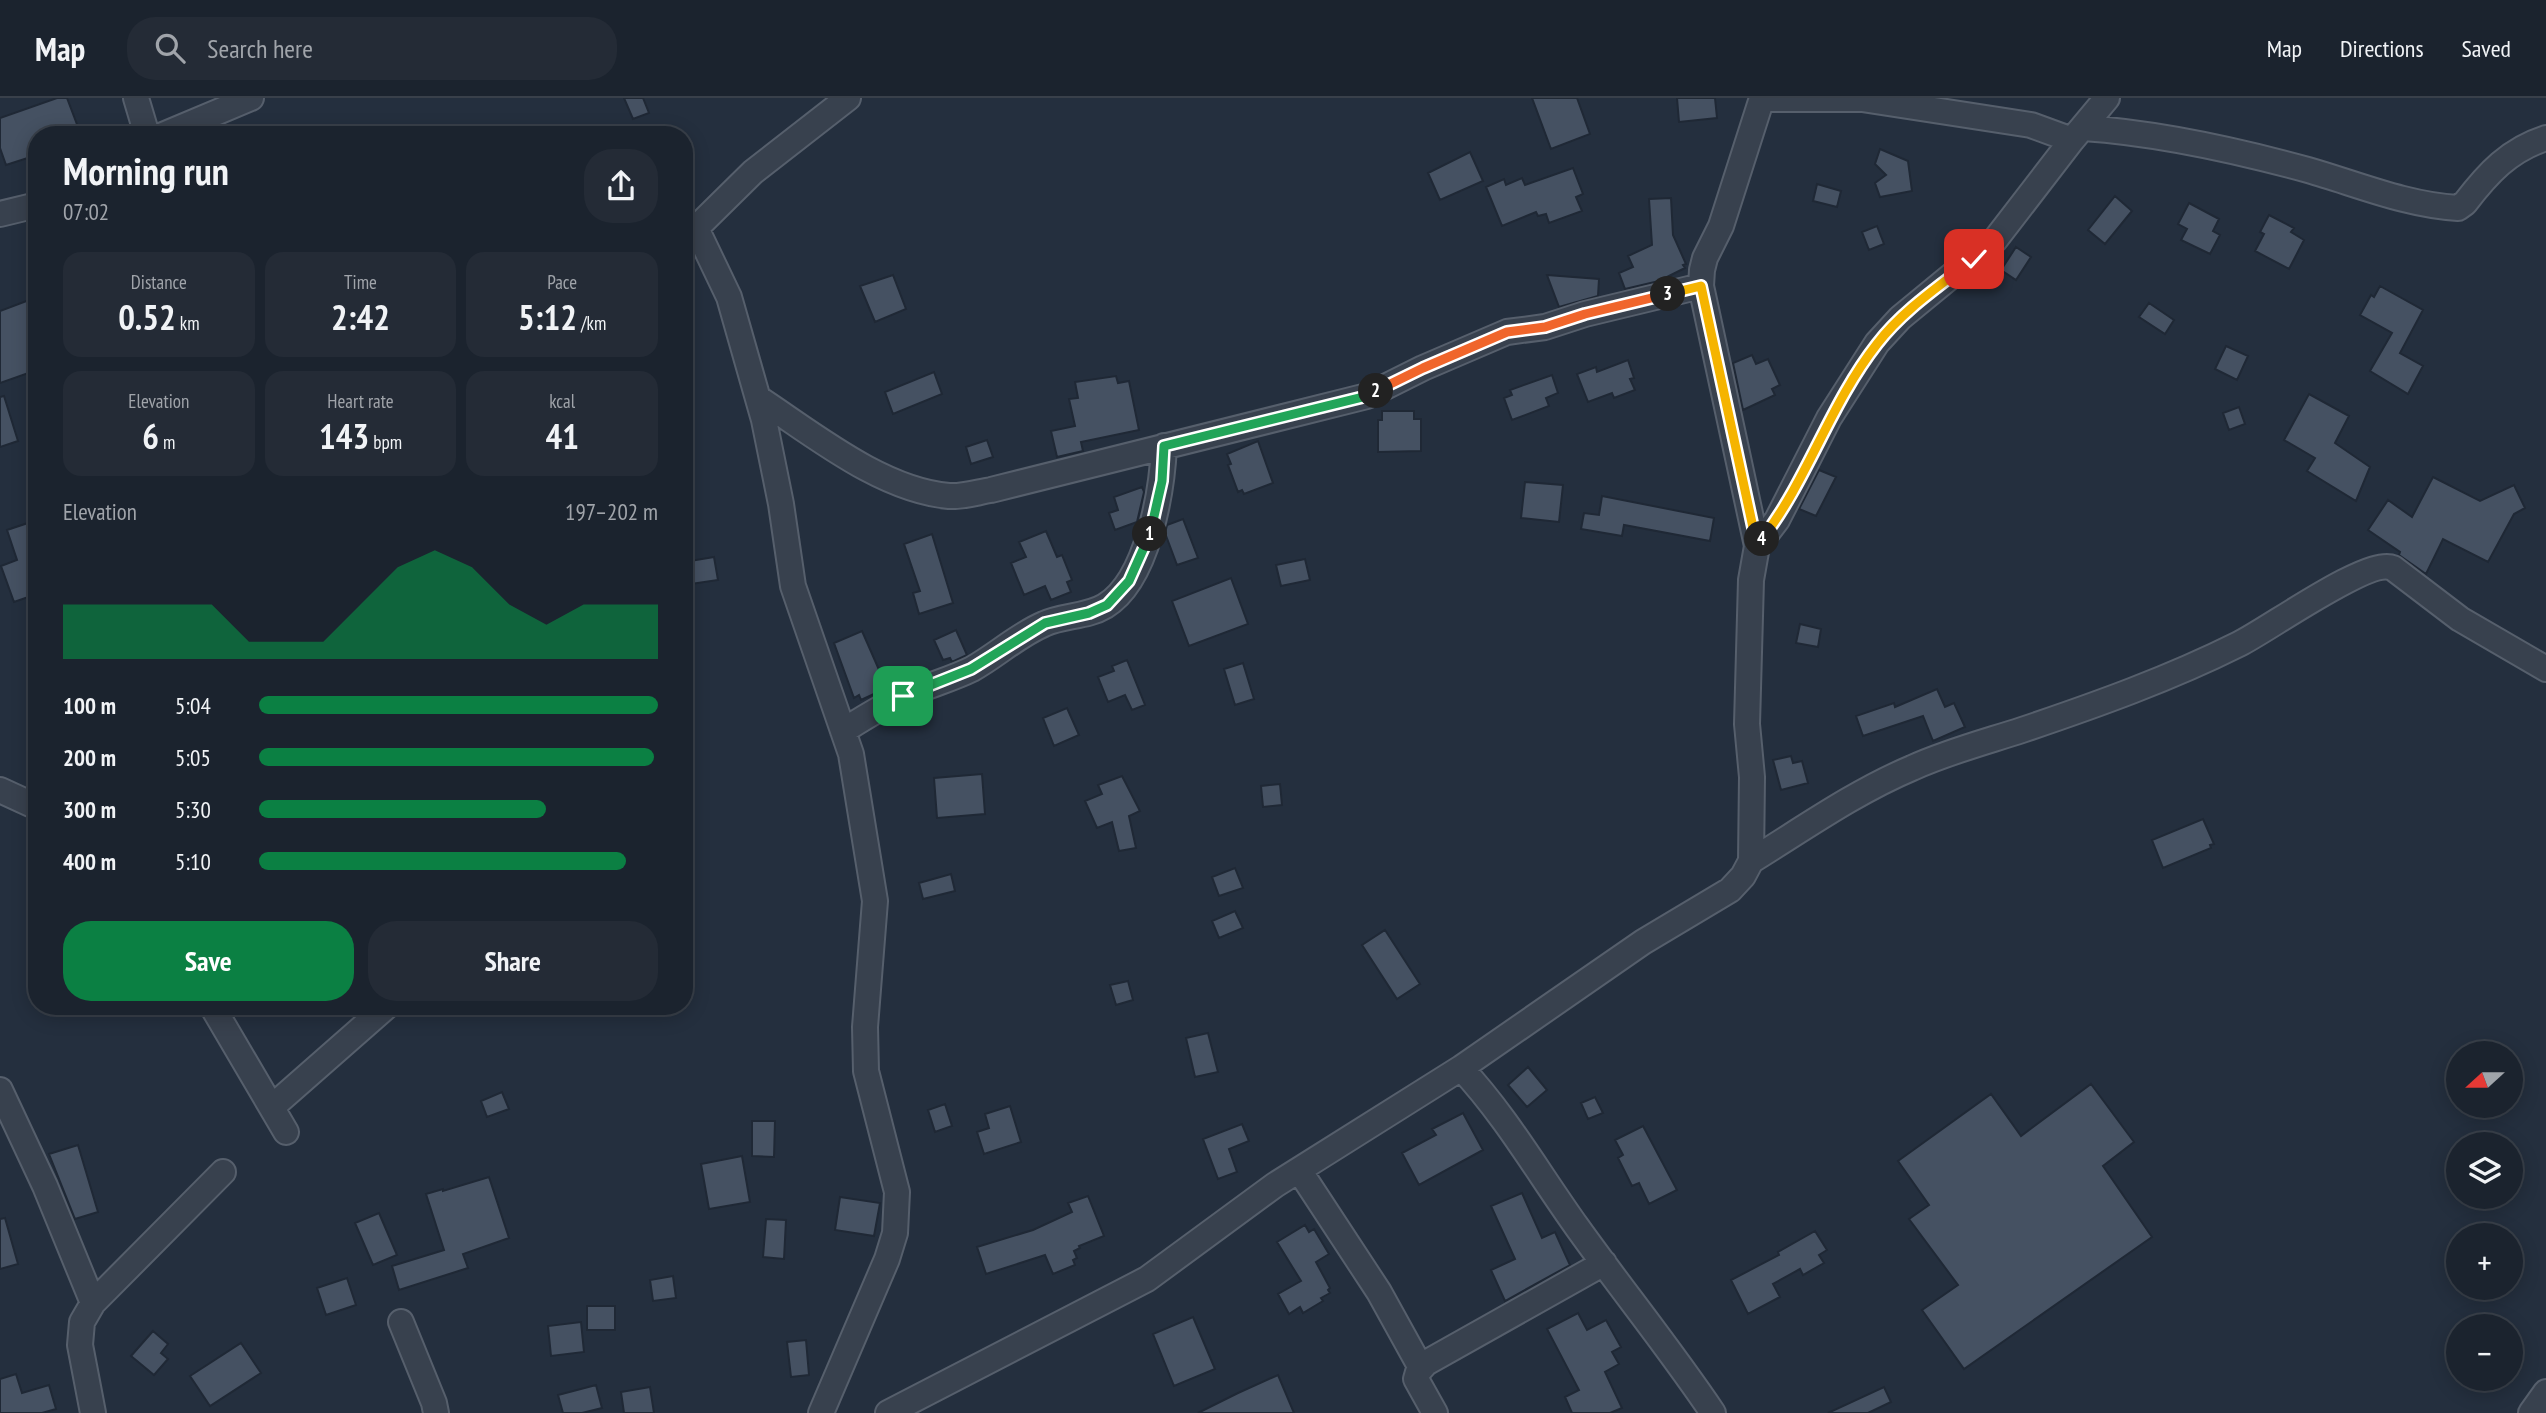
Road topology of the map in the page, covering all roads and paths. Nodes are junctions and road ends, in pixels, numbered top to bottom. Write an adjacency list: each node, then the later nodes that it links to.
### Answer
1 (136, 98): 6 (street)
2 (251, 98): 7 (street)
3 (848, 98): 12 (street)
4 (2107, 98): 8 (street)
5 (1762, 99): 8 (street); 14 (street)
6 (144, 126)
7 (184, 126)
8 (2077, 134): 9 (street); 17 (street)
9 (2546, 138)
10 (28, 207): 11 (street)
11 (0, 214)
12 (693, 231)
13 (693, 239): 15 (street)
14 (1701, 286): 16 (street); 17 (street)
15 (758, 398): 16 (street); 19 (street)
16 (1164, 446): 19 (street)
17 (1757, 546): 22 (street)
18 (2546, 669): 22 (street)
19 (843, 731): 38 (street)
20 (0, 790): 21 (street)
21 (28, 803)
22 (1751, 861): 25 (street)
23 (217, 1015): 27 (street)
24 (377, 1015): 27 (street)
25 (1461, 1068): 29 (street); 31 (street)
26 (0, 1090): 32 (street)
27 (272, 1107): 28 (street)
28 (286, 1132)
29 (1299, 1170): 34 (street); 39 (street)
30 (223, 1172): 32 (street)
31 (1604, 1263): 34 (street); 41 (street)
32 (93, 1303): 36 (street)
33 (401, 1322): 37 (street)
34 (1421, 1368): 40 (street)
35 (2546, 1392): 42 (street)
36 (93, 1413)
37 (436, 1413)
38 (821, 1413)
39 (888, 1413)
40 (1435, 1413)
41 (1713, 1413)
42 (2531, 1413)

